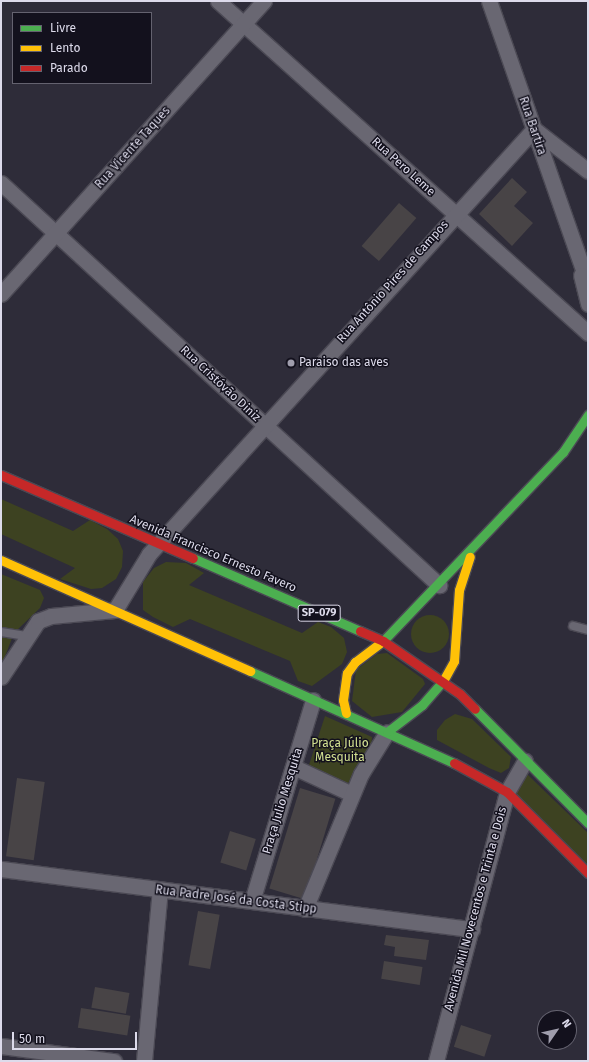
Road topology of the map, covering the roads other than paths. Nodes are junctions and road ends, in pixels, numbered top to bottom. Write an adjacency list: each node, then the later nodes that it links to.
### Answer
1 (218, 1): 4 (street, Rua Pero Leme)
2 (264, 1): 4 (street, Rua Vicente Taques)
3 (489, 1): 5 (street, Rua Bartira)
4 (244, 24): 8 (street, Rua Pero Leme); 9 (street, Rua Vicente Taques)
5 (534, 129): 6 (street); 8 (street, Rua Antônio Pires de Campos); 10 (street, Rua Bartira)
6 (588, 171)
7 (1, 183): 9 (street, Rua Cristóvão Diniz)
8 (456, 214): 14 (street, Rua Pero Leme); 16 (street, Rua Antônio Pires de Campos)
9 (57, 233): 12 (street, Rua Vicente Taques); 16 (street, Rua Cristóvão Diniz)
10 (575, 252): 11 (street, Rua Bartira); 13 (street, Rua Bartira)
11 (588, 284)
12 (1, 294)
13 (588, 304)
14 (588, 333)
15 (588, 415): 18 (main road)
16 (264, 424): 20 (street, Rua Antônio Pires de Campos); 23 (street, Rua Cristóvão Diniz)
17 (588, 434): 18 (main road)
18 (563, 452): 21 (main road)
19 (1, 476): 20 (main road, Avenida Francisco Ernesto Favero / SP-079)
20 (159, 544): 24 (street, Rua Antônio Pires de Campos); 30 (main road, Avenida Francisco Ernesto Favero / SP-079)
21 (471, 552): 23 (main road); 25 (main road)
22 (1, 560): 24 (main road)
23 (439, 585): 25 (main road); 30 (main road)
24 (115, 610): 29 (street); 33 (main road)
25 (457, 618): 32 (main road)
26 (573, 626): 27 (lane)
27 (588, 630)
28 (1, 632): 29 (lane)
29 (25, 636): 31 (street)
30 (383, 640): 32 (main road, Avenida Francisco Ernesto Favero / SP-079); 34 (main road)
31 (1, 677)
32 (443, 681): 35 (main road); 36 (main road, Avenida Francisco Ernesto Favero / SP-079)
33 (313, 700): 34 (main road); 37 (street, Praça Julio Mesquita)
34 (346, 713): 35 (main road)
35 (387, 732): 38 (main road); 39 (street)
36 (525, 761): 38 (street, Avenida Mil Novecentos e Trinta e Dois); 40 (main road, Avenida Francisco Ernesto Favero / SP-079)
37 (294, 767): 39 (street); 44 (street, Praça Julio Mesquita)
38 (507, 792): 42 (main road); 46 (street, Avenida Mil Novecentos e Trinta e Dois)
39 (352, 794): 45 (street)
40 (588, 823)
41 (1, 869): 43 (street, Rua Padre José da Costa Stipp)
42 (588, 873)
43 (160, 890): 44 (street, Rua Padre José da Costa Stipp); 49 (street)
44 (252, 902): 45 (street, Rua Padre José da Costa Stipp)
45 (305, 909): 46 (street, Rua Padre José da Costa Stipp)
46 (472, 929): 50 (street, Avenida Mil Novecentos e Trinta e Dois)
47 (1, 1046): 48 (street)
48 (114, 1061)
49 (144, 1061)
50 (436, 1061)

